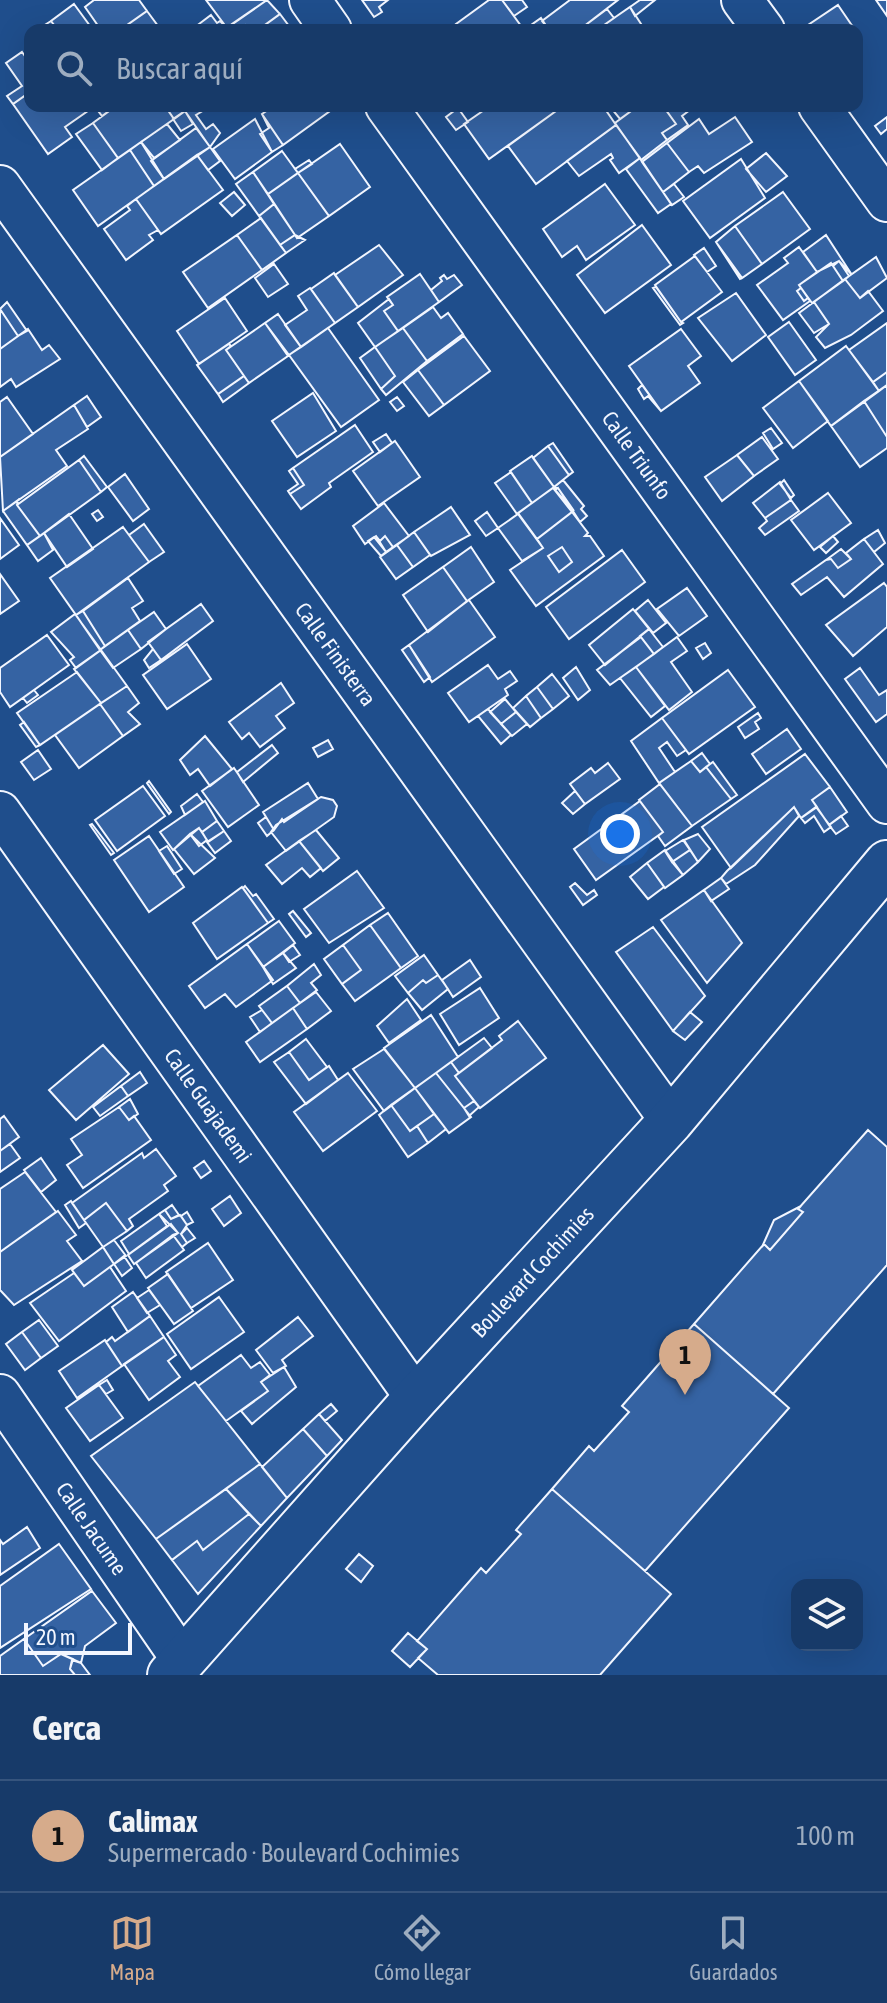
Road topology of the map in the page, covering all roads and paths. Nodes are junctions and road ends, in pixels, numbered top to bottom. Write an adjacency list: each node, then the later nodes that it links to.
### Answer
1 (310, 0): 3 (street)
2 (742, 0): 4 (street)
3 (327, 24)
4 (760, 24)
5 (390, 112): 9 (street, Calle Triunfo)
6 (823, 112): 8 (street)
7 (0, 186): 12 (street, Calle Finisterra)
8 (887, 201)
9 (887, 803)
10 (0, 812): 14 (street, Calle Guajademi)
11 (887, 863): 12 (main road, Boulevard Cochimies)
12 (671, 1121): 14 (main road, Boulevard Cochimies)
13 (0, 1395): 15 (street, Calle Jacume)
14 (416, 1398): 15 (main road, Boulevard Cochimies)
15 (176, 1668)

